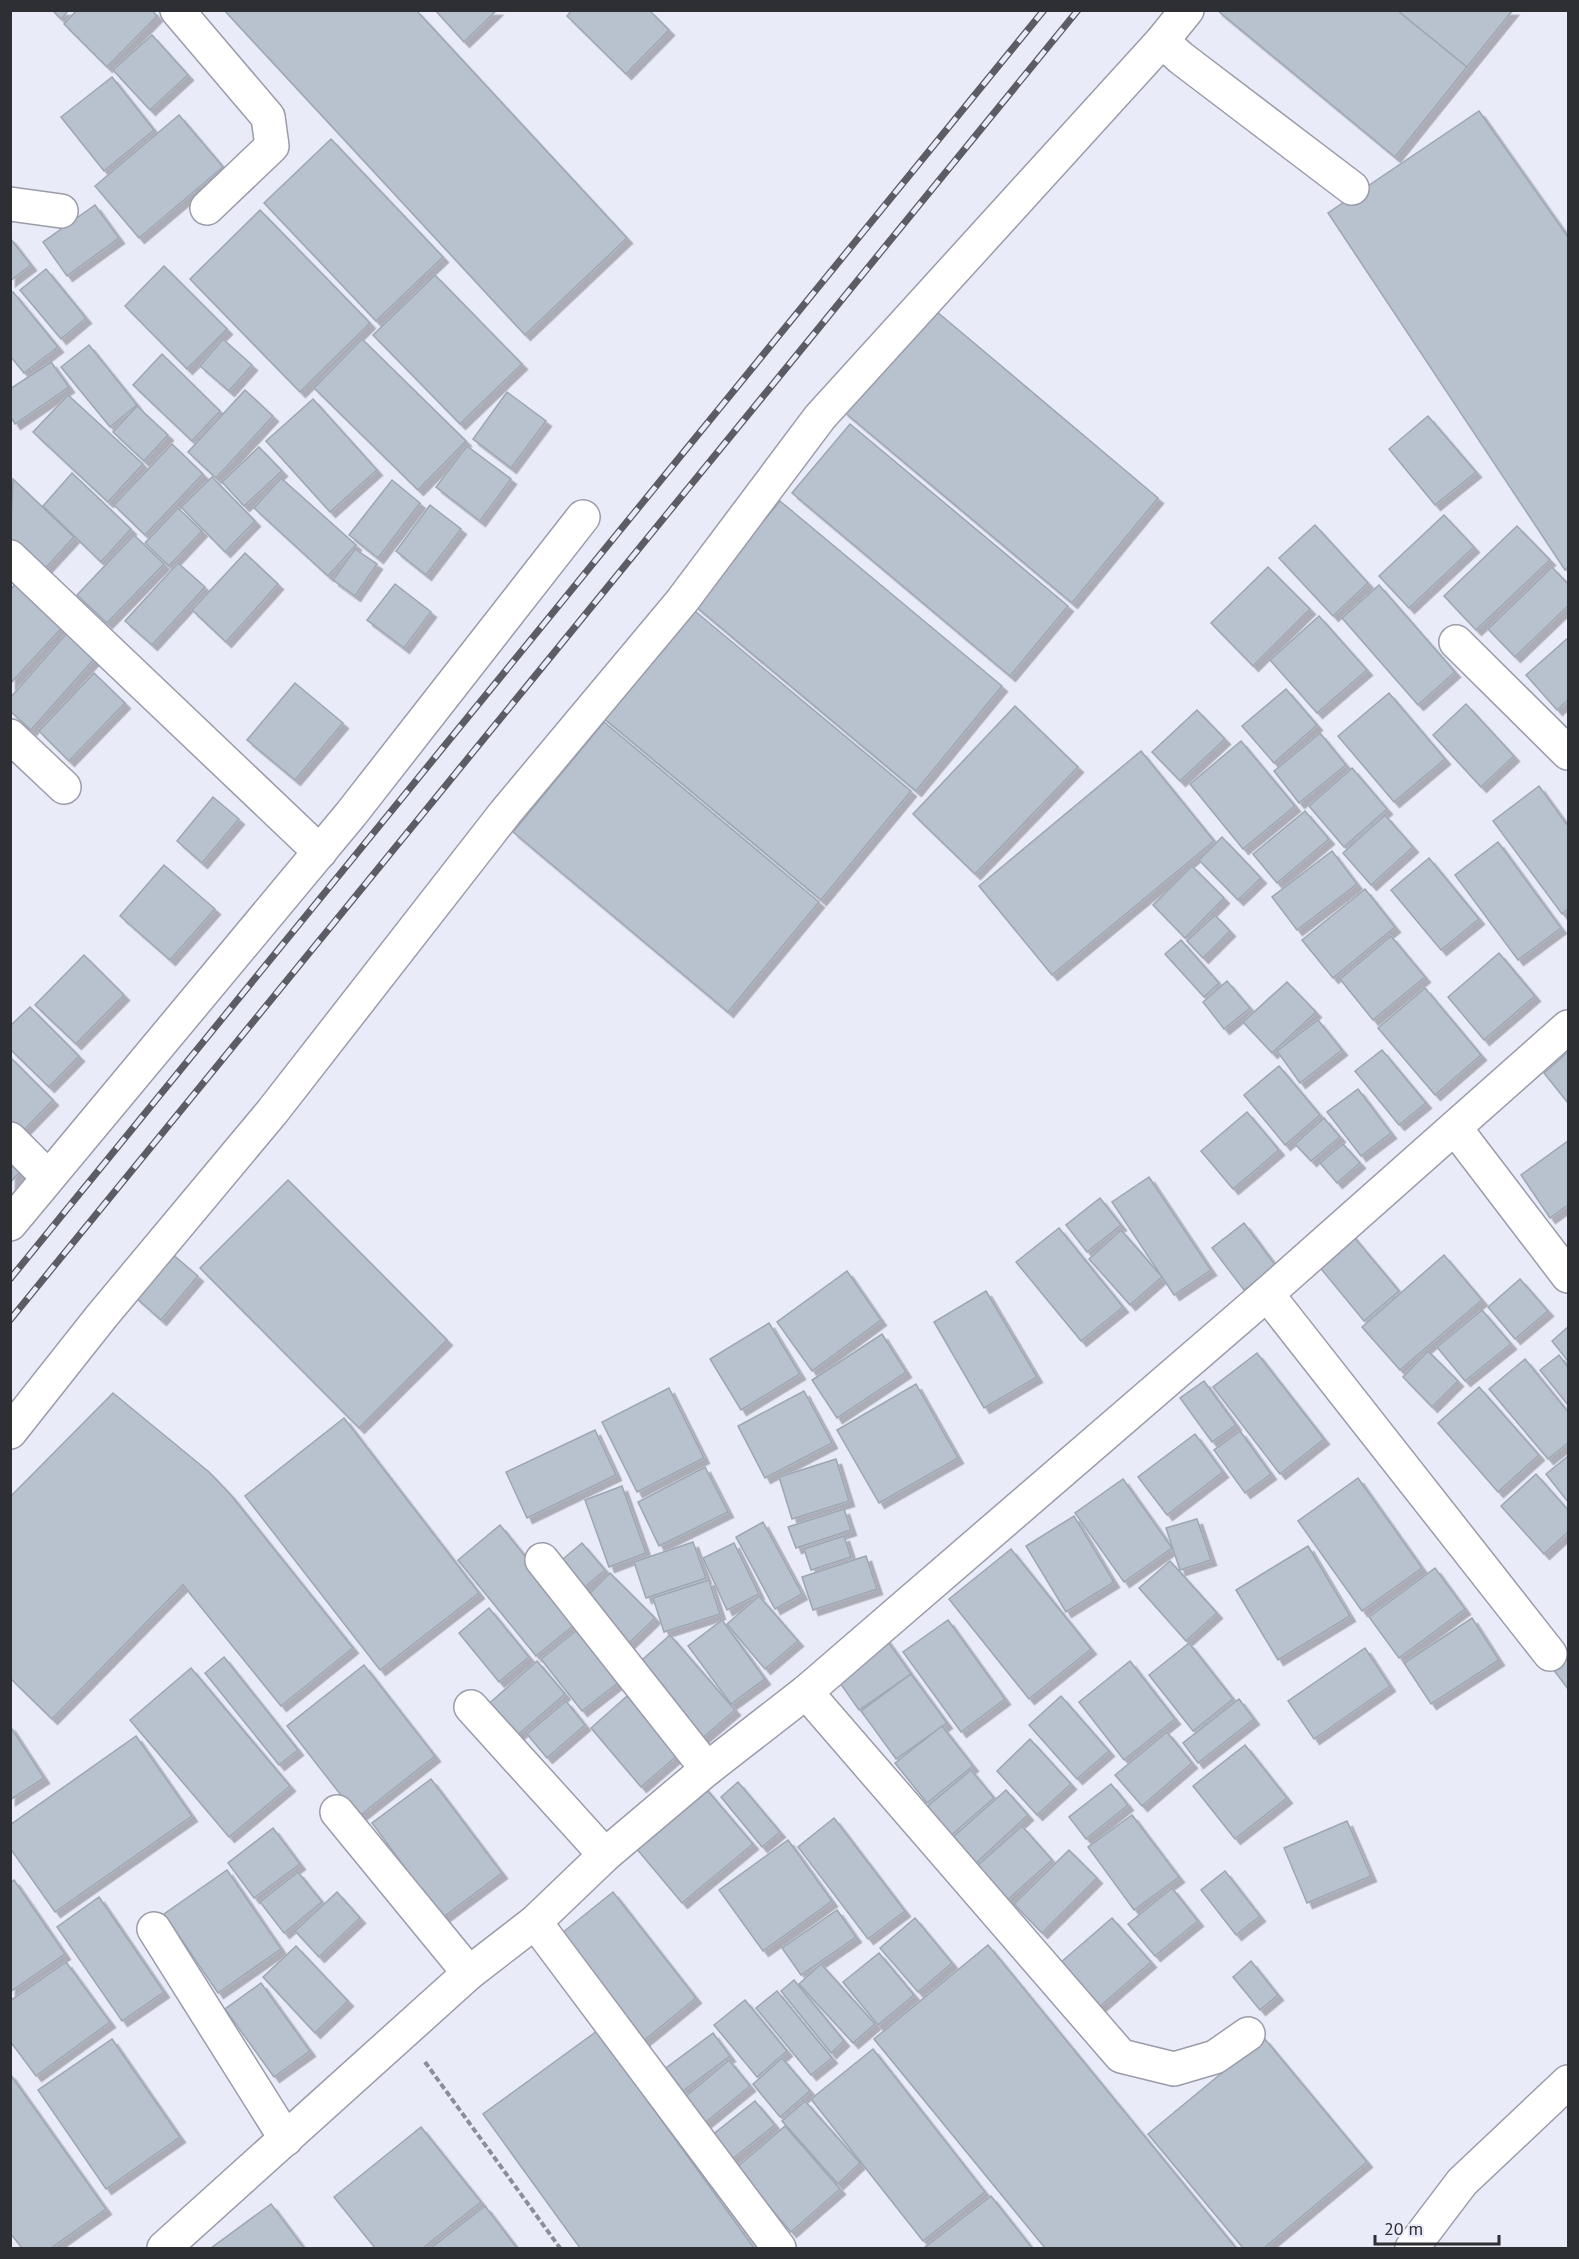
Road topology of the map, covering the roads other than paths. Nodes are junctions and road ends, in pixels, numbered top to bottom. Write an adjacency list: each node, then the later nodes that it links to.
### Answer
1 (177, 10): 6 (street)
2 (1187, 10): 3 (street)
3 (1162, 41): 4 (street); 22 (street)
4 (1352, 188)
5 (10, 204): 7 (street)
6 (207, 208)
7 (61, 211)
8 (584, 517): 14 (street)
9 (10, 557): 14 (street)
10 (1456, 642): 12 (street)
11 (10, 736): 13 (street)
12 (1569, 753)
13 (64, 787)
14 (320, 852): 18 (street)
15 (1569, 1027): 16 (street)
16 (1455, 1128): 20 (street); 21 (street)
17 (10, 1139): 18 (street)
18 (48, 1177): 19 (street)
19 (10, 1224)
20 (1569, 1276)
21 (1267, 1294): 24 (street); 25 (street)
22 (10, 1432)
23 (542, 1560): 27 (street)
24 (1550, 1654)
25 (806, 1692): 27 (street); 33 (street)
26 (471, 1707): 29 (street)
27 (707, 1769): 29 (street)
28 (337, 1812): 32 (street)
29 (605, 1855): 30 (street)
30 (536, 1922): 32 (street); 37 (street)
31 (154, 1929): 35 (street)
32 (469, 1973): 35 (street)
33 (1248, 2034)
34 (1569, 2082): 38 (street)
35 (286, 2139): 36 (street)
36 (164, 2248)
37 (780, 2248)
38 (1412, 2248)

